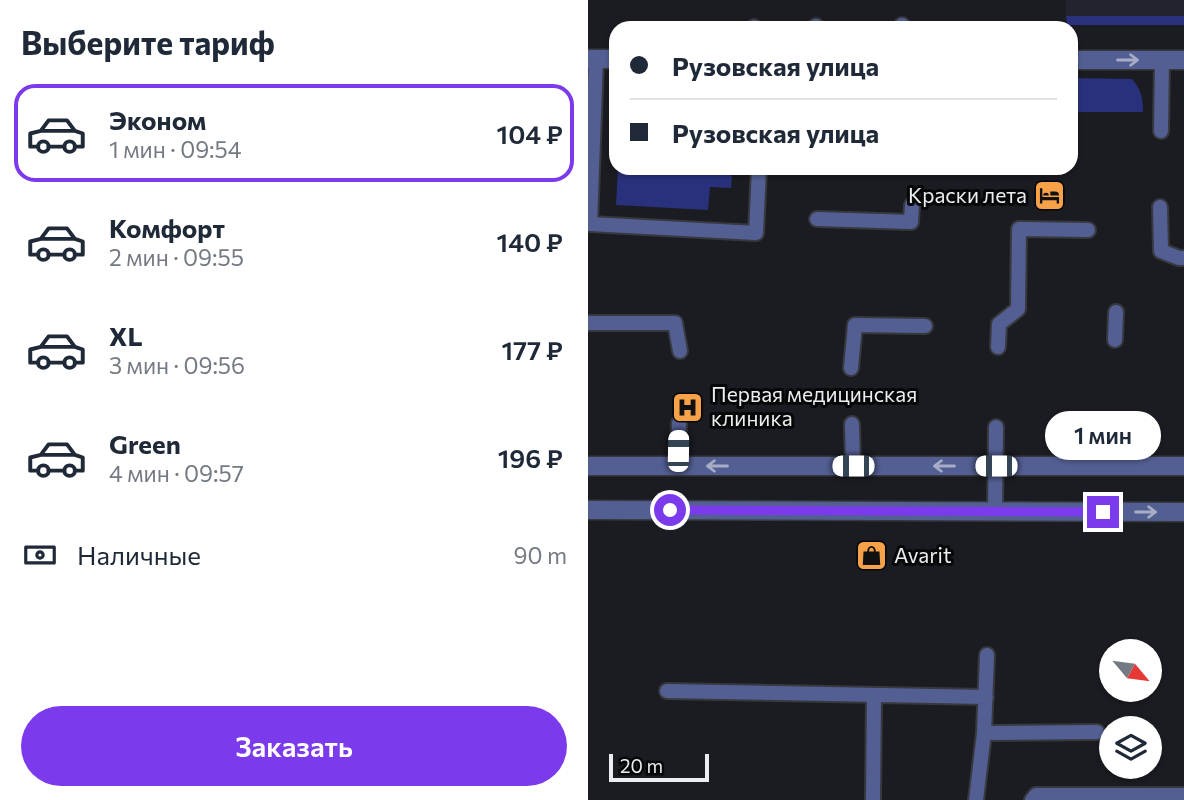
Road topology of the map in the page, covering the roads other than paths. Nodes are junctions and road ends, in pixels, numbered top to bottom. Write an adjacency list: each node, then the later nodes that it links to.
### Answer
1 (592, 59): 10 (lane)
2 (1078, 60): 3 (street, one-way to 3)
3 (1162, 60): 4 (street); 5 (lane)
4 (1184, 60)
5 (1161, 131)
6 (759, 175): 10 (lane)
7 (912, 205): 9 (lane)
8 (1160, 207): 12 (lane)
9 (817, 219)
10 (589, 225)
11 (1088, 230): 17 (lane)
12 (1184, 258)
13 (1116, 312): 16 (lane)
14 (588, 323): 18 (lane)
15 (925, 326): 19 (lane)
16 (1115, 340)
17 (998, 347)
18 (680, 351)
19 (851, 368)
20 (679, 423): 26 (lane)
21 (852, 424): 27 (lane)
22 (996, 427): 28 (lane)
23 (1112, 428): 24 (lane)
24 (1111, 465): 28 (street); 29 (street)
25 (588, 466): 26 (street)
26 (678, 466): 27 (street, one-way to 26)
27 (853, 466): 28 (street, one-way to 27)
28 (996, 466): 31 (lane)
29 (1184, 466)
30 (588, 510): 31 (street)
31 (995, 511): 32 (street, one-way to 32)
32 (1184, 512)
33 (987, 655): 36 (lane)
34 (667, 691): 35 (lane)
35 (874, 695): 36 (lane); 40 (lane)
36 (986, 697): 38 (lane)
37 (1097, 732): 38 (lane)
38 (984, 733): 41 (lane)
39 (1184, 794): 42 (lane)
40 (873, 798)
41 (976, 800)
42 (1032, 800)

